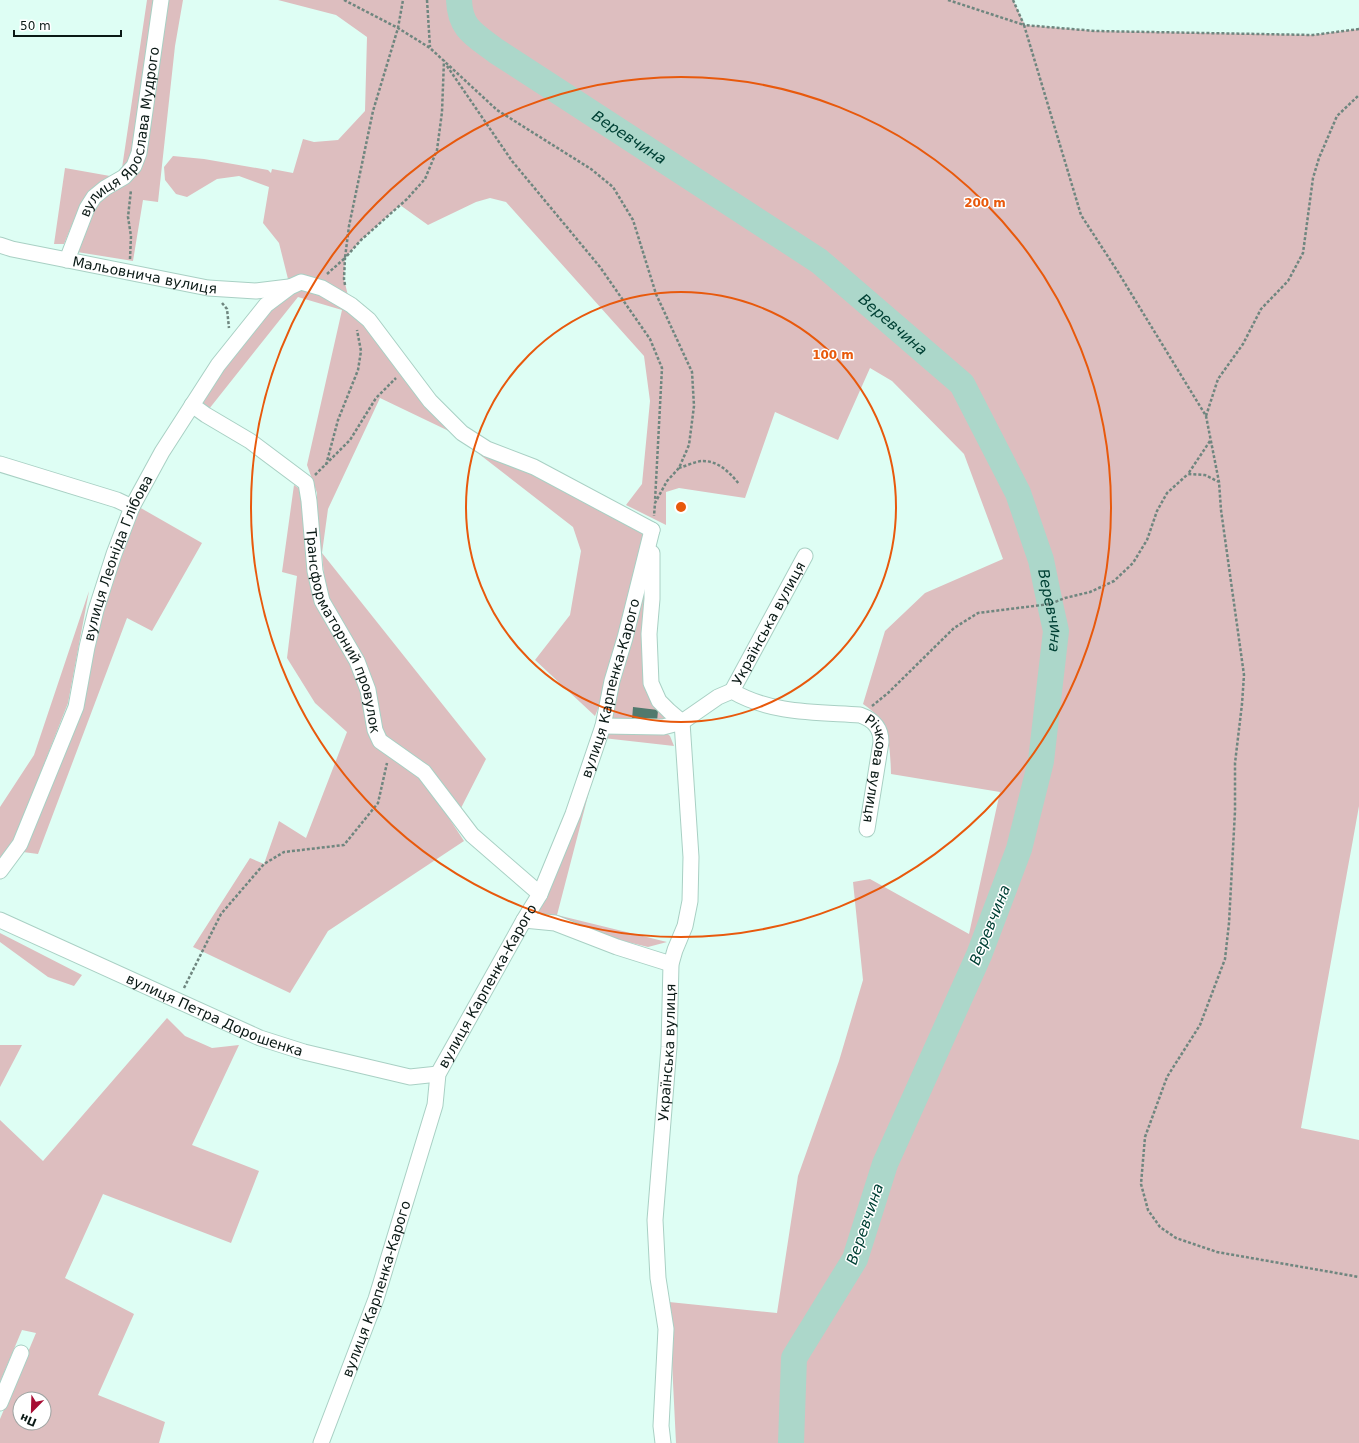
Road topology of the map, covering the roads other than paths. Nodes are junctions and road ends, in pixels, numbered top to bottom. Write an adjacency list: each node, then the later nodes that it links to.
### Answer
1 (161, 0): 3 (street, вулиця Ярослава Мудрого)
2 (0, 245): 3 (street, Мальовнича вулиця)
3 (66, 260): 4 (street, Мальовнича вулиця)
4 (296, 285): 5 (street, вулиця Леоніда Глібова); 8 (street)
5 (192, 405): 7 (street, вулиця Леоніда Глібова); 16 (street, Трансформаторний провулок)
6 (0, 464): 7 (street)
7 (132, 507): 15 (street, вулиця Леоніда Глібова)
8 (652, 530): 12 (street); 13 (street, вулиця Карпенка-Карого)
9 (805, 556): 10 (street, Українська вулиця)
10 (732, 691): 11 (street, Українська вулиця); 12 (street, Українська вулиця)
11 (860, 715): 14 (street, Річкова вулиця)
12 (682, 722): 13 (street); 19 (street, Українська вулиця)
13 (603, 726): 16 (street, вулиця Карпенка-Карого)
14 (867, 829)
15 (0, 870)
16 (540, 894): 18 (street, вулиця Карпенка-Карого)
17 (0, 920): 20 (street, вулиця Петра Дорошенка)
18 (524, 920): 19 (street); 20 (street, вулиця Карпенка-Карого)
19 (671, 964): 24 (street, Українська вулиця)
20 (438, 1074): 23 (street, вулиця Карпенка-Карого)
21 (21, 1353): 22 (street)
22 (0, 1403)
23 (321, 1443)
24 (663, 1443)

